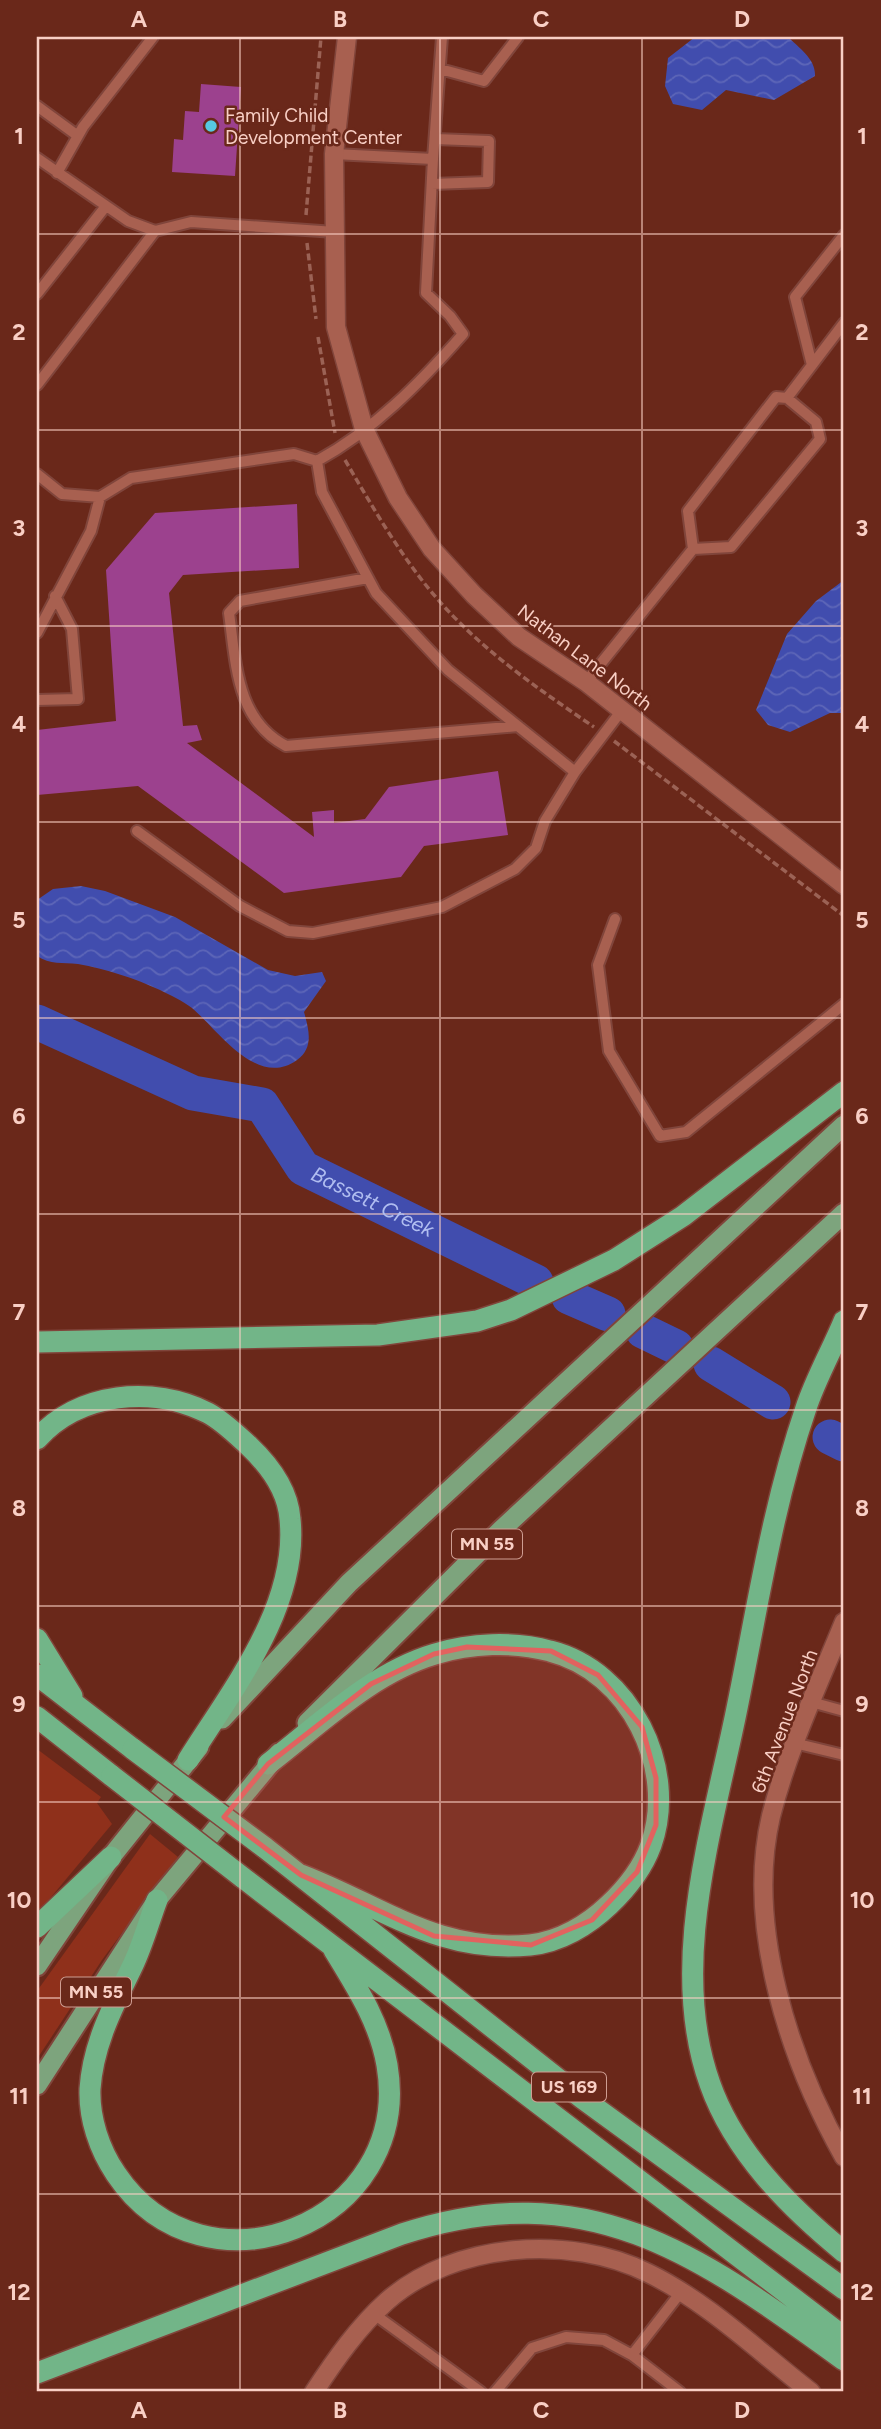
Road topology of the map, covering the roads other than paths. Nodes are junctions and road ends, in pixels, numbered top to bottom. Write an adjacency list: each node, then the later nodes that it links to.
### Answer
1 (153, 37): 7 (lane)
2 (347, 37): 9 (street, Nathan Lane North)
3 (442, 37): 5 (lane)
4 (518, 37): 5 (lane)
5 (440, 69): 8 (lane)
6 (37, 106): 7 (lane)
7 (78, 136): 12 (lane)
8 (435, 138): 11 (lane); 13 (lane)
9 (334, 154): 11 (lane); 16 (street, Nathan Lane North)
10 (37, 158): 12 (lane)
11 (433, 159): 13 (lane)
12 (57, 173): 14 (lane)
13 (432, 184): 23 (lane)
14 (106, 206): 15 (lane); 18 (lane)
15 (155, 231): 16 (lane); 21 (lane)
16 (335, 232): 23 (street, Nathan Lane North)
17 (844, 235): 20 (lane)
18 (37, 294)
19 (844, 323): 20 (lane)
20 (812, 365): 22 (lane)
21 (37, 384)
22 (787, 398): 27 (lane); 27 (lane)
23 (364, 429): 24 (lane); 31 (street, Nathan Lane North)
24 (317, 461): 26 (lane); 28 (lane)
25 (37, 474): 26 (lane)
26 (100, 497): 29 (lane)
27 (693, 548): 31 (lane)
28 (369, 579): 34 (lane); 34 (lane)
29 (55, 596): 30 (lane); 32 (lane)
30 (37, 633)
31 (586, 682): 33 (street, Nathan Lane North)
32 (37, 700)
33 (622, 710): 35 (lane); 37 (street, Nathan Lane North)
34 (518, 726): 35 (lane)
35 (575, 772): 36 (lane)
36 (136, 831)
37 (844, 885)
38 (615, 919): 39 (lane)
39 (844, 1004)
40 (844, 1092): 44 (highway)
41 (844, 1125): 57 (highway, MN 55)
42 (844, 1213): 58 (highway, MN 55)
43 (844, 1321): 67 (highway)
44 (37, 1342)
45 (37, 1439): 57 (highway)
46 (844, 1622): 49 (street, 6th Avenue North)
47 (37, 1639): 50 (highway)
48 (37, 1675): 50 (highway, US 169)
49 (811, 1702): 51 (lane); 54 (street, 6th Avenue North)
50 (78, 1707): 60 (highway, US 169, bridge)
51 (844, 1711)
52 (37, 1717): 56 (highway, US 169)
53 (37, 1733): 56 (highway)
54 (794, 1743): 55 (lane); 66 (street, 6th Avenue North)
55 (844, 1755)
56 (88, 1757): 63 (highway, US 169, bridge)
57 (188, 1760): 59 (highway, MN 55)
58 (268, 1764): 60 (highway); 61 (highway, MN 55)
59 (111, 1857): 62 (highway); 64 (highway, MN 55)
60 (301, 1875): 68 (highway, US 169)
61 (157, 1900): 63 (highway); 65 (highway, MN 55)
62 (37, 1927)
63 (334, 1950): 71 (highway, US 169)
64 (37, 1966)
65 (37, 2085)
66 (844, 2157)
67 (844, 2252)
68 (844, 2289)
69 (681, 2292): 70 (street); 72 (lane); 79 (street)
70 (374, 2314): 75 (street); 76 (lane)
71 (844, 2337)
72 (632, 2355): 77 (lane); 78 (lane)
73 (844, 2360): 74 (highway)
74 (37, 2373)
75 (314, 2392)
76 (481, 2392)
77 (495, 2392)
78 (680, 2392)
79 (811, 2392)

